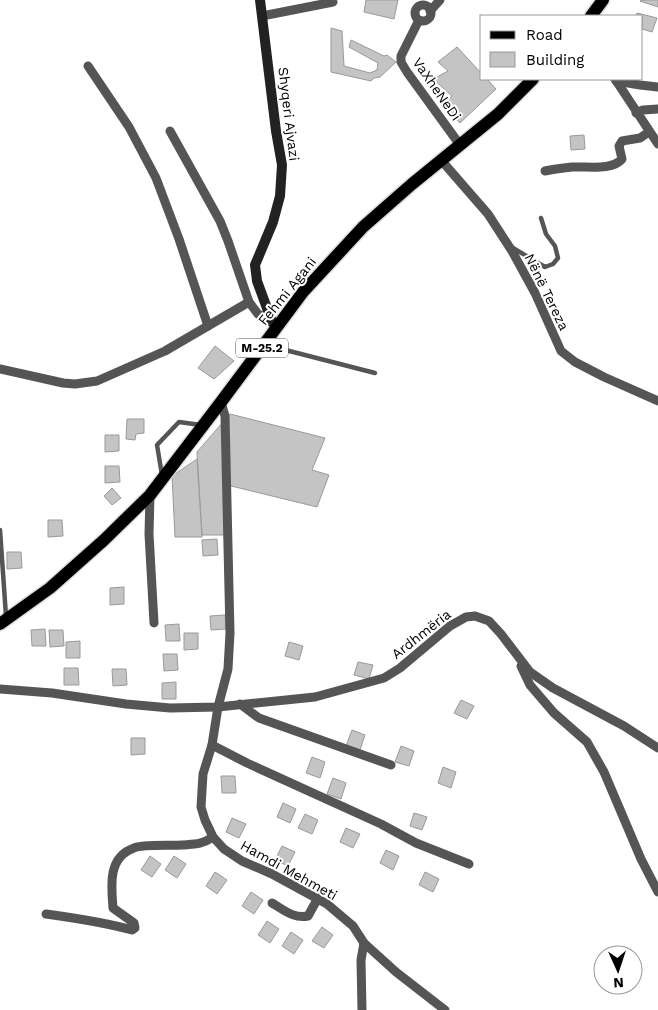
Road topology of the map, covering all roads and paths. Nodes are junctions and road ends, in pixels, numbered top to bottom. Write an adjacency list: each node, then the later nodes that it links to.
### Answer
1 (260, 0): 6 (street, Shyqeri Ajvazi)
2 (440, 0): 16 (street, VaXheNeDi)
3 (604, 0): 5 (main road)
4 (333, 2): 6 (street)
5 (592, 15)
6 (262, 16): 22 (street, Shyqeri Ajvazi)
7 (88, 66): 23 (street)
8 (532, 80): 16 (main road, Fehmi Agani / M-25.2)
9 (616, 80): 10 (street); 12 (street)
10 (658, 87)
11 (658, 109): 12 (street)
12 (636, 113): 14 (street)
13 (170, 131): 21 (street)
14 (649, 132): 15 (street); 18 (street)
15 (658, 144)
16 (460, 146): 17 (main road, Fehmi Agani / M-25.2)
17 (441, 160): 20 (street, Nënë Tereza); 22 (main road, Fehmi Agani / M-25.2)
18 (545, 170)
19 (541, 218): 20 (lane)
20 (510, 247): 27 (street, Nënë Tereza)
21 (248, 302): 22 (street); 23 (street)
22 (275, 325): 24 (main road, Fehmi Agani / M-25.2)
23 (208, 326): 25 (street)
24 (265, 345): 26 (lane); 28 (main road, Fehmi Agani / M-25.2)
25 (0, 369)
26 (375, 373)
27 (658, 401)
28 (221, 402): 29 (main road, Fehmi Agani / M-25.2); 38 (street, Hamdi Mehmeti)
29 (202, 426): 30 (main road, Fehmi Agani / M-25.2); 30 (lane)
30 (162, 478): 31 (main road, Fehmi Agani / M-25.2)
31 (150, 495): 33 (main road, Fehmi Agani / M-25.2); 34 (street)
32 (0, 530): 33 (lane)
33 (3, 622)
34 (154, 623)
35 (515, 652): 37 (street, Ardhmëria); 40 (street, Ardhmëria); 44 (street)
36 (0, 689): 38 (street)
37 (240, 704): 38 (street, Ardhmëria); 41 (street)
38 (218, 707): 39 (street, Hamdi Mehmeti)
39 (212, 745): 42 (street, Hamdi Mehmeti); 43 (street)
40 (658, 748)
41 (391, 765)
42 (213, 837): 45 (street, Hamdi Mehmeti); 47 (street)
43 (468, 864)
44 (658, 892)
45 (318, 898): 46 (street); 48 (street, Hamdi Mehmeti)
46 (272, 903)
47 (46, 914)
48 (364, 943): 49 (street); 50 (street, Hamdi Mehmeti)
49 (362, 1010)
50 (445, 1010)

